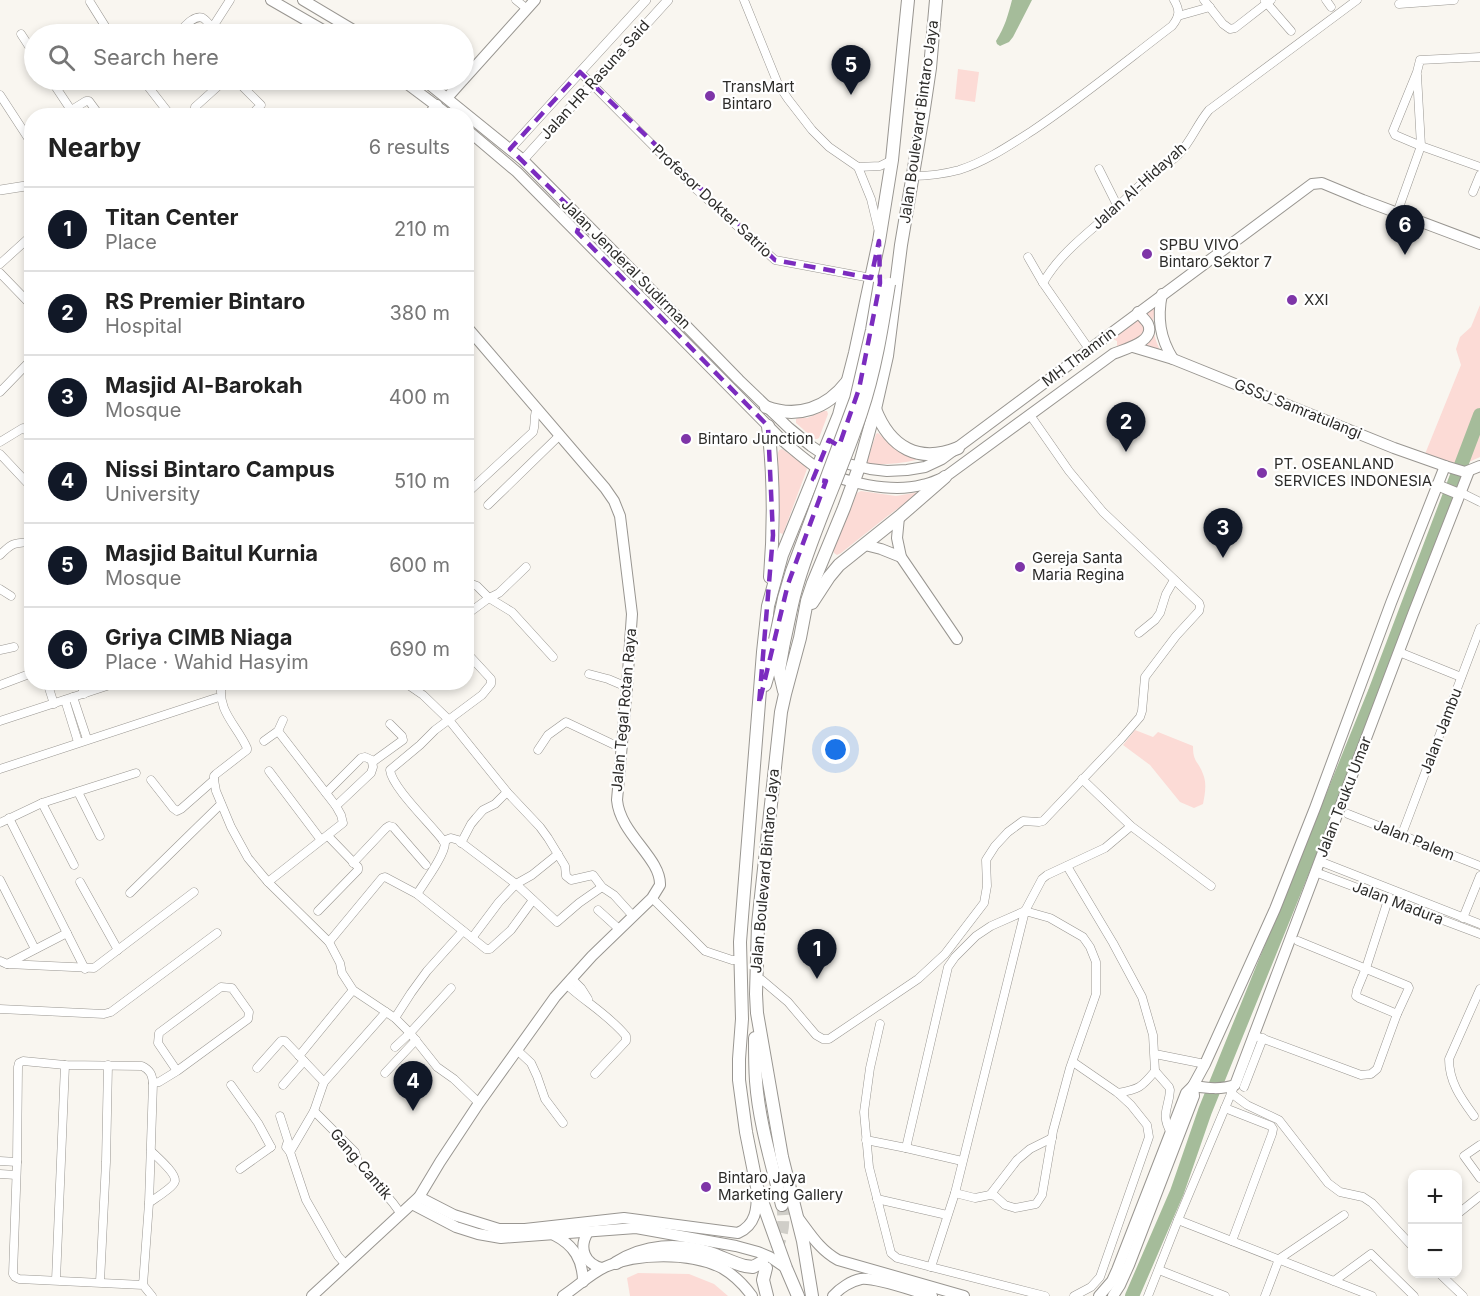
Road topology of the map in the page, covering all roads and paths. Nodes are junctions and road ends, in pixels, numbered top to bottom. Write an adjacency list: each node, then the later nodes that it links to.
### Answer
1 (271, 0): 25 (main road)
2 (303, 0): 26 (main road)
3 (516, 0): 19 (street)
4 (535, 0): 19 (main road)
5 (646, 0): 32 (street, Jalan HR Rasuna Said)
6 (668, 0): 34 (street, Jalan HR Rasuna Said)
7 (744, 0): 62 (street)
8 (908, 0): 61 (main road, Jalan Boulevard Bintaro Jaya)
9 (936, 0): 66 (main road, Jalan Boulevard Bintaro Jaya)
10 (1174, 0): 20 (street)
11 (1204, 0): 18 (street)
12 (1357, 0): 70 (street, Jalan Al-Hidayah)
13 (1454, 0): 17 (street)
14 (90, 1): 21 (street)
15 (228, 1): 24 (street)
16 (1268, 1): 18 (street); 27 (street)
17 (1400, 4)
18 (1210, 7): 20 (street)
19 (527, 9): 31 (main road)
20 (1178, 16): 66 (street)
21 (104, 24)
22 (188, 24): 23 (street)
23 (209, 24)
24 (215, 24)
25 (313, 24)
26 (343, 24)
27 (1291, 31)
28 (21, 34): 29 (street)
29 (24, 39)
30 (1480, 57): 33 (street)
31 (474, 67)
32 (580, 72): 34 (street, Profesor Dokter Satrio); 59 (street, Jalan HR Rasuna Said)
33 (1417, 72): 58 (street); 58 (street)
34 (591, 83): 60 (street, Jalan HR Rasuna Said); 83 (street, Profesor Dokter Satrio)
35 (58, 90): 46 (street)
36 (151, 90): 49 (street)
37 (213, 90): 50 (street)
38 (246, 90): 51 (street)
39 (416, 90): 45 (main road)
40 (437, 90): 44 (main road, Jalan Jenderal Sudirman)
41 (454, 90): 44 (main road)
42 (460, 90): 54 (main road)
43 (0, 95): 56 (street)
44 (447, 98): 54 (main road, Jalan Jenderal Sudirman)
45 (437, 105): 52 (main road); 53 (main road)
46 (70, 108)
47 (75, 108): 48 (street)
48 (94, 108)
49 (165, 108)
50 (195, 108)
51 (258, 108)
52 (435, 108)
53 (441, 108)
54 (459, 108)
55 (474, 120): 59 (main road, Jalan Jenderal Sudirman)
56 (24, 130)
57 (474, 136): 73 (main road, Jalan Jenderal Sudirman)
58 (1421, 146): 63 (street); 71 (street)
59 (510, 149): 60 (main road, Jalan Jenderal Sudirman)
60 (524, 160): 72 (main road, Jalan Jenderal Sudirman)
61 (892, 160): 62 (street); 76 (main road, Jalan Boulevard Bintaro Jaya)
62 (858, 167): 76 (street)
63 (1480, 167)
64 (1099, 169): 70 (street)
65 (1480, 175): 69 (street)
66 (913, 176): 78 (main road, Jalan Boulevard Bintaro Jaya)
67 (24, 186): 68 (street)
68 (0, 190)
69 (1473, 192)
70 (1118, 207): 84 (street, Jalan Al-Hidayah)
71 (1397, 213): 77 (main road); 85 (main road, MH Thamrin)
72 (577, 214): 73 (main road); 74 (main road, Jalan Jenderal Sudirman)
73 (567, 222): 75 (main road, Jalan Jenderal Sudirman)
74 (586, 223): 75 (main road); 95 (main road, Jalan Jenderal Sudirman)
75 (577, 232): 99 (main road, Jalan Jenderal Sudirman)
76 (880, 240): 83 (main road, Jalan Boulevard Bintaro Jaya)
77 (1480, 244)
78 (901, 245): 83 (main road, Jalan Boulevard Bintaro Jaya); 97 (main road, Jalan Boulevard Bintaro Jaya)
79 (24, 246): 81 (street)
80 (1028, 257): 84 (street)
81 (0, 264)
82 (0, 273): 86 (street)
83 (880, 282): 93 (main road, Jalan Boulevard Bintaro Jaya); 139 (main road, Jalan Boulevard Bintaro Jaya, bridge)
84 (1044, 284): 90 (street)
85 (1162, 294): 87 (main road, MH Thamrin); 91 (main road)
86 (24, 298)
87 (1138, 312): 89 (main road); 90 (main road, MH Thamrin)
88 (474, 336): 96 (main road, Jalan Tegal Rotan Raya)
89 (1133, 347): 91 (main road, GSSJ Samratulangi); 98 (main road, MH Thamrin)
90 (1089, 349): 105 (main road, MH Thamrin)
91 (1173, 359): 110 (main road, GSSJ Samratulangi)
92 (24, 367): 94 (street)
93 (848, 381): 95 (main road); 101 (main road, Jalan Boulevard Bintaro Jaya)
94 (0, 392)
95 (766, 406): 107 (main road, Jalan Jenderal Sudirman)
96 (537, 408): 102 (main road, Jalan Tegal Rotan Raya); 116 (street)
97 (875, 410): 103 (main road, Jalan Boulevard Bintaro Jaya); 105 (main road)
98 (1030, 415): 113 (main road, MH Thamrin); 128 (street)
99 (768, 426): 111 (main road, Jalan Jenderal Sudirman); 133 (main road)
100 (24, 428): 104 (street)
101 (832, 431): 103 (main road); 107 (main road, Jalan Boulevard Bintaro Jaya)
102 (560, 435): 120 (street); 149 (main road, Jalan Tegal Rotan Raya)
103 (867, 440): 109 (main road, Jalan Boulevard Bintaro Jaya)
104 (0, 442)
105 (958, 447): 109 (main road, MH Thamrin)
106 (0, 454): 114 (street)
107 (822, 454): 109 (main road, MH Thamrin); 111 (main road, Jalan Boulevard Bintaro Jaya)
108 (1480, 466): 112 (main road)
109 (859, 467): 115 (main road, Jalan Boulevard Bintaro Jaya)
110 (1448, 467): 112 (main road, GSSJ Samratulangi); 117 (main road, Jalan Teuku Umar)
111 (817, 468): 115 (main road, MH Thamrin); 118 (main road, Jalan Boulevard Bintaro Jaya)
112 (1466, 471): 117 (main road, Jalan Teuku Umar)
113 (945, 477): 115 (main road, MH Thamrin); 122 (main road)
114 (24, 480)
115 (853, 481): 121 (main road, Jalan Boulevard Bintaro Jaya)
116 (474, 487)
117 (1451, 490): 119 (street); 142 (main road, Jalan Teuku Umar); 254 (main road, Jalan Teuku Umar)
118 (808, 491): 121 (main road); 133 (main road, Jalan Boulevard Bintaro Jaya)
119 (1480, 502)
120 (488, 505)
121 (844, 508): 135 (main road, Jalan Boulevard Bintaro Jaya)
122 (899, 517): 124 (main road); 126 (main road)
123 (24, 542): 125 (street)
124 (866, 545): 126 (main road); 135 (main road)
125 (0, 555)
126 (901, 557): 138 (main road)
127 (526, 567): 132 (street)
128 (1174, 580): 137 (street); 175 (street)
129 (474, 585): 132 (street)
130 (0, 589): 131 (street)
131 (11, 596)
132 (489, 598): 134 (street); 143 (street)
133 (768, 606): 160 (main road, Jalan Boulevard Bintaro Jaya)
134 (474, 609)
135 (805, 617): 156 (main road, Jalan Boulevard Bintaro Jaya)
136 (1480, 628): 147 (street, Jalan Jambu)
137 (1139, 633)
138 (957, 639)
139 (780, 641): 156 (main road, Jalan Boulevard Bintaro Jaya); 160 (main road, Jalan Boulevard Bintaro Jaya)
140 (14, 647): 141 (street)
141 (0, 650)
142 (1399, 652): 147 (street); 198 (main road, Jalan Teuku Umar)
143 (554, 657)
144 (474, 661): 162 (street)
145 (589, 674): 149 (street)
146 (24, 676): 148 (street)
147 (1461, 677): 188 (street, Jalan Jambu)
148 (0, 685)
149 (627, 687): 169 (main road, Jalan Tegal Rotan Raya)
150 (50, 690): 159 (street)
151 (83, 690): 155 (street)
152 (96, 690): 155 (street)
153 (221, 690): 177 (street)
154 (416, 690): 162 (street)
155 (84, 694): 158 (street)
156 (784, 694): 234 (main road, Jalan Boulevard Bintaro Jaya)
157 (216, 698): 166 (street)
158 (69, 699): 159 (street); 166 (street); 168 (street)
159 (54, 704): 163 (street)
160 (759, 704): 230 (main road, Jalan Boulevard Bintaro Jaya)
161 (283, 720): 165 (street)
162 (449, 720): 180 (street); 191 (street)
163 (0, 721)
164 (390, 724): 171 (street)
165 (278, 731): 167 (street); 179 (street)
166 (87, 739): 168 (street)
167 (264, 741)
168 (78, 742): 172 (street)
169 (621, 748): 170 (street); 211 (main road, Jalan Tegal Rotan Raya)
170 (538, 750)
171 (372, 762): 179 (street); 183 (street)
172 (0, 769)
173 (269, 771): 190 (street)
174 (136, 773): 178 (street)
175 (1082, 779): 187 (street); 234 (street)
176 (151, 780): 177 (street)
177 (214, 780): 182 (street)
178 (78, 792): 181 (street); 189 (street)
179 (326, 792): 183 (street)
180 (507, 792): 192 (street); 193 (street)
181 (42, 803): 185 (street); 196 (street)
182 (221, 804): 203 (street); 209 (street)
183 (336, 806): 190 (street)
184 (1348, 814): 188 (street, Jalan Palem)
185 (9, 818): 186 (street); 222 (street)
186 (0, 823)
187 (1131, 826): 197 (street); 205 (street)
188 (1402, 834): 199 (street, Jalan Palem)
189 (100, 836)
190 (325, 838): 194 (street); 203 (street)
191 (443, 841): 192 (street); 210 (street)
192 (461, 843): 204 (street)
193 (558, 854): 204 (street); 206 (street)
194 (353, 863): 195 (street); 215 (street)
195 (426, 865)
196 (74, 866)
197 (1067, 866): 216 (street); 251 (street)
198 (1322, 866): 207 (street); 213 (street, Jalan Madura); 247 (main road, Jalan Teuku Umar)
199 (1480, 866)
200 (1480, 876): 218 (street)
201 (0, 880): 228 (street)
202 (80, 882): 229 (street)
203 (268, 882): 227 (street)
204 (516, 884): 212 (street); 225 (street)
205 (1211, 886)
206 (602, 887): 212 (street); 217 (street)
207 (1392, 890): 213 (street); 218 (street)
208 (194, 892): 229 (street)
209 (130, 893)
210 (417, 894): 221 (street); 227 (street)
211 (652, 898): 217 (main road); 230 (street)
212 (534, 900): 225 (street)
213 (1388, 900): 224 (street, Jalan Madura); 232 (street)
214 (598, 910): 220 (street)
215 (318, 911)
216 (1025, 911): 253 (street); 280 (street); 284 (street)
217 (633, 916): 220 (main road)
218 (1463, 918): 219 (street)
219 (1480, 924)
220 (619, 929): 235 (main road)
221 (463, 931): 225 (street); 243 (street)
222 (67, 933): 228 (street); 233 (street)
223 (216, 933): 239 (street)
224 (1480, 934)
225 (472, 938)
226 (1298, 941): 232 (street)
227 (329, 942): 238 (street)
228 (35, 949): 231 (street)
229 (118, 950): 233 (street)
230 (740, 960): 244 (main road, Jalan Boulevard Bintaro Jaya)
231 (4, 962): 233 (street)
232 (1366, 968): 242 (street); 242 (street)
233 (85, 969)
234 (756, 979): 241 (main road, Jalan Boulevard Bintaro Jaya)
235 (569, 981): 250 (main road); 261 (street)
236 (451, 987): 246 (street)
237 (1480, 989): 273 (street)
238 (353, 990): 240 (street); 252 (street)
239 (0, 1009)
240 (386, 1012): 243 (street); 262 (street)
241 (757, 1013): 244 (main road); 301 (main road, Jalan Boulevard Bintaro Jaya)
242 (1397, 1014): 247 (street)
243 (395, 1018): 246 (street)
244 (742, 1019): 290 (main road, Jalan Boulevard Bintaro Jaya)
245 (880, 1024): 277 (street)
246 (410, 1033): 248 (street); 249 (street)
247 (1258, 1036): 267 (main road, Jalan Teuku Umar)
248 (416, 1040): 260 (street); 269 (street)
249 (395, 1047)
250 (517, 1050): 269 (main road); 274 (street)
251 (1155, 1054): 254 (street); 259 (street)
252 (302, 1059): 257 (street); 262 (street); 265 (street)
253 (1073, 1062): 268 (street); 276 (street)
254 (1205, 1064): 266 (main road, Jalan Teuku Umar)
255 (65, 1065): 256 (street); 285 (street); 317 (street)
256 (108, 1065): 263 (street); 319 (street)
257 (257, 1068)
258 (177, 1071): 258 (street); 263 (street)
259 (1155, 1071): 268 (street); 275 (street)
260 (385, 1074)
261 (595, 1074)
262 (324, 1082): 271 (street)
263 (153, 1083): 282 (street)
264 (231, 1085): 279 (street)
265 (283, 1085)
266 (1193, 1086): 267 (main road); 275 (main road, Jalan Teuku Umar); 337 (main road, Jalan Teuku Umar)
267 (1234, 1088): 270 (street); 307 (street)
268 (1118, 1093): 335 (street)
269 (479, 1103): 295 (main road)
270 (1225, 1108): 302 (street); 306 (street)
271 (314, 1111): 281 (street); 298 (street, Gang Cantik)
272 (280, 1116): 281 (street)
273 (1474, 1116)
274 (563, 1123)
275 (1171, 1133): 336 (main road, Jalan Teuku Umar)
276 (1052, 1138): 292 (street); 292 (street)
277 (866, 1140): 280 (street); 294 (street)
278 (1480, 1144): 289 (street)
279 (272, 1147): 281 (street); 286 (street)
280 (906, 1148): 284 (street)
281 (288, 1149): 311 (street)
282 (151, 1151): 296 (street); 296 (street)
283 (0, 1161): 285 (street)
284 (962, 1161): 291 (street)
285 (17, 1162): 288 (street)
286 (240, 1169)
287 (0, 1174): 288 (street)
288 (16, 1174): 317 (street)
289 (1480, 1178)
290 (757, 1187): 305 (main road); 313 (main road, Jalan Boulevard Bintaro Jaya)
291 (955, 1193): 292 (street); 299 (street)
292 (990, 1195)
293 (1480, 1196): 297 (street)
294 (877, 1199): 299 (street); 312 (street)
295 (415, 1201): 298 (main road); 303 (main road)
296 (149, 1203): 321 (street)
297 (1462, 1210)
298 (401, 1214): 311 (main road)
299 (947, 1215): 312 (street)
300 (1344, 1215): 309 (street)
301 (797, 1216): 330 (main road, Jalan Boulevard Bintaro Jaya); 333 (main road)
302 (1178, 1220): 306 (street); 315 (street)
303 (553, 1230): 304 (main road); 305 (main road); 320 (main road)
304 (588, 1232): 308 (main road); 314 (main road)
305 (738, 1233): 308 (main road)
306 (1232, 1241): 309 (street)
307 (1408, 1241)
308 (736, 1246): 313 (main road)
309 (1279, 1259): 318 (street); 340 (street)
310 (616, 1263): 314 (main road); 327 (main road); 328 (main road)
311 (346, 1265): 322 (main road)
312 (931, 1267): 334 (street)
313 (786, 1268): 329 (main road, Jalan Boulevard Bintaro Jaya)
314 (602, 1269): 320 (main road)
315 (1159, 1270): 338 (street); 339 (street)
316 (1444, 1278): 343 (street)
317 (56, 1280): 319 (street)
318 (1334, 1281): 341 (street); 342 (street)
319 (100, 1282): 321 (street)
320 (583, 1282): 326 (main road)
321 (143, 1285): 323 (street)
322 (323, 1286): 324 (main road); 325 (main road)
323 (152, 1296)
324 (312, 1296)
325 (331, 1296)
326 (563, 1296)
327 (752, 1296)
328 (767, 1296)
329 (798, 1296)
330 (812, 1296)
331 (833, 1296): 332 (main road)
332 (932, 1296)
333 (964, 1296)
334 (1045, 1296)
335 (1074, 1296)
336 (1099, 1296)
337 (1113, 1296)
338 (1148, 1296)
339 (1225, 1296)
340 (1265, 1296)
341 (1372, 1296)
342 (1414, 1296)
343 (1463, 1296)

